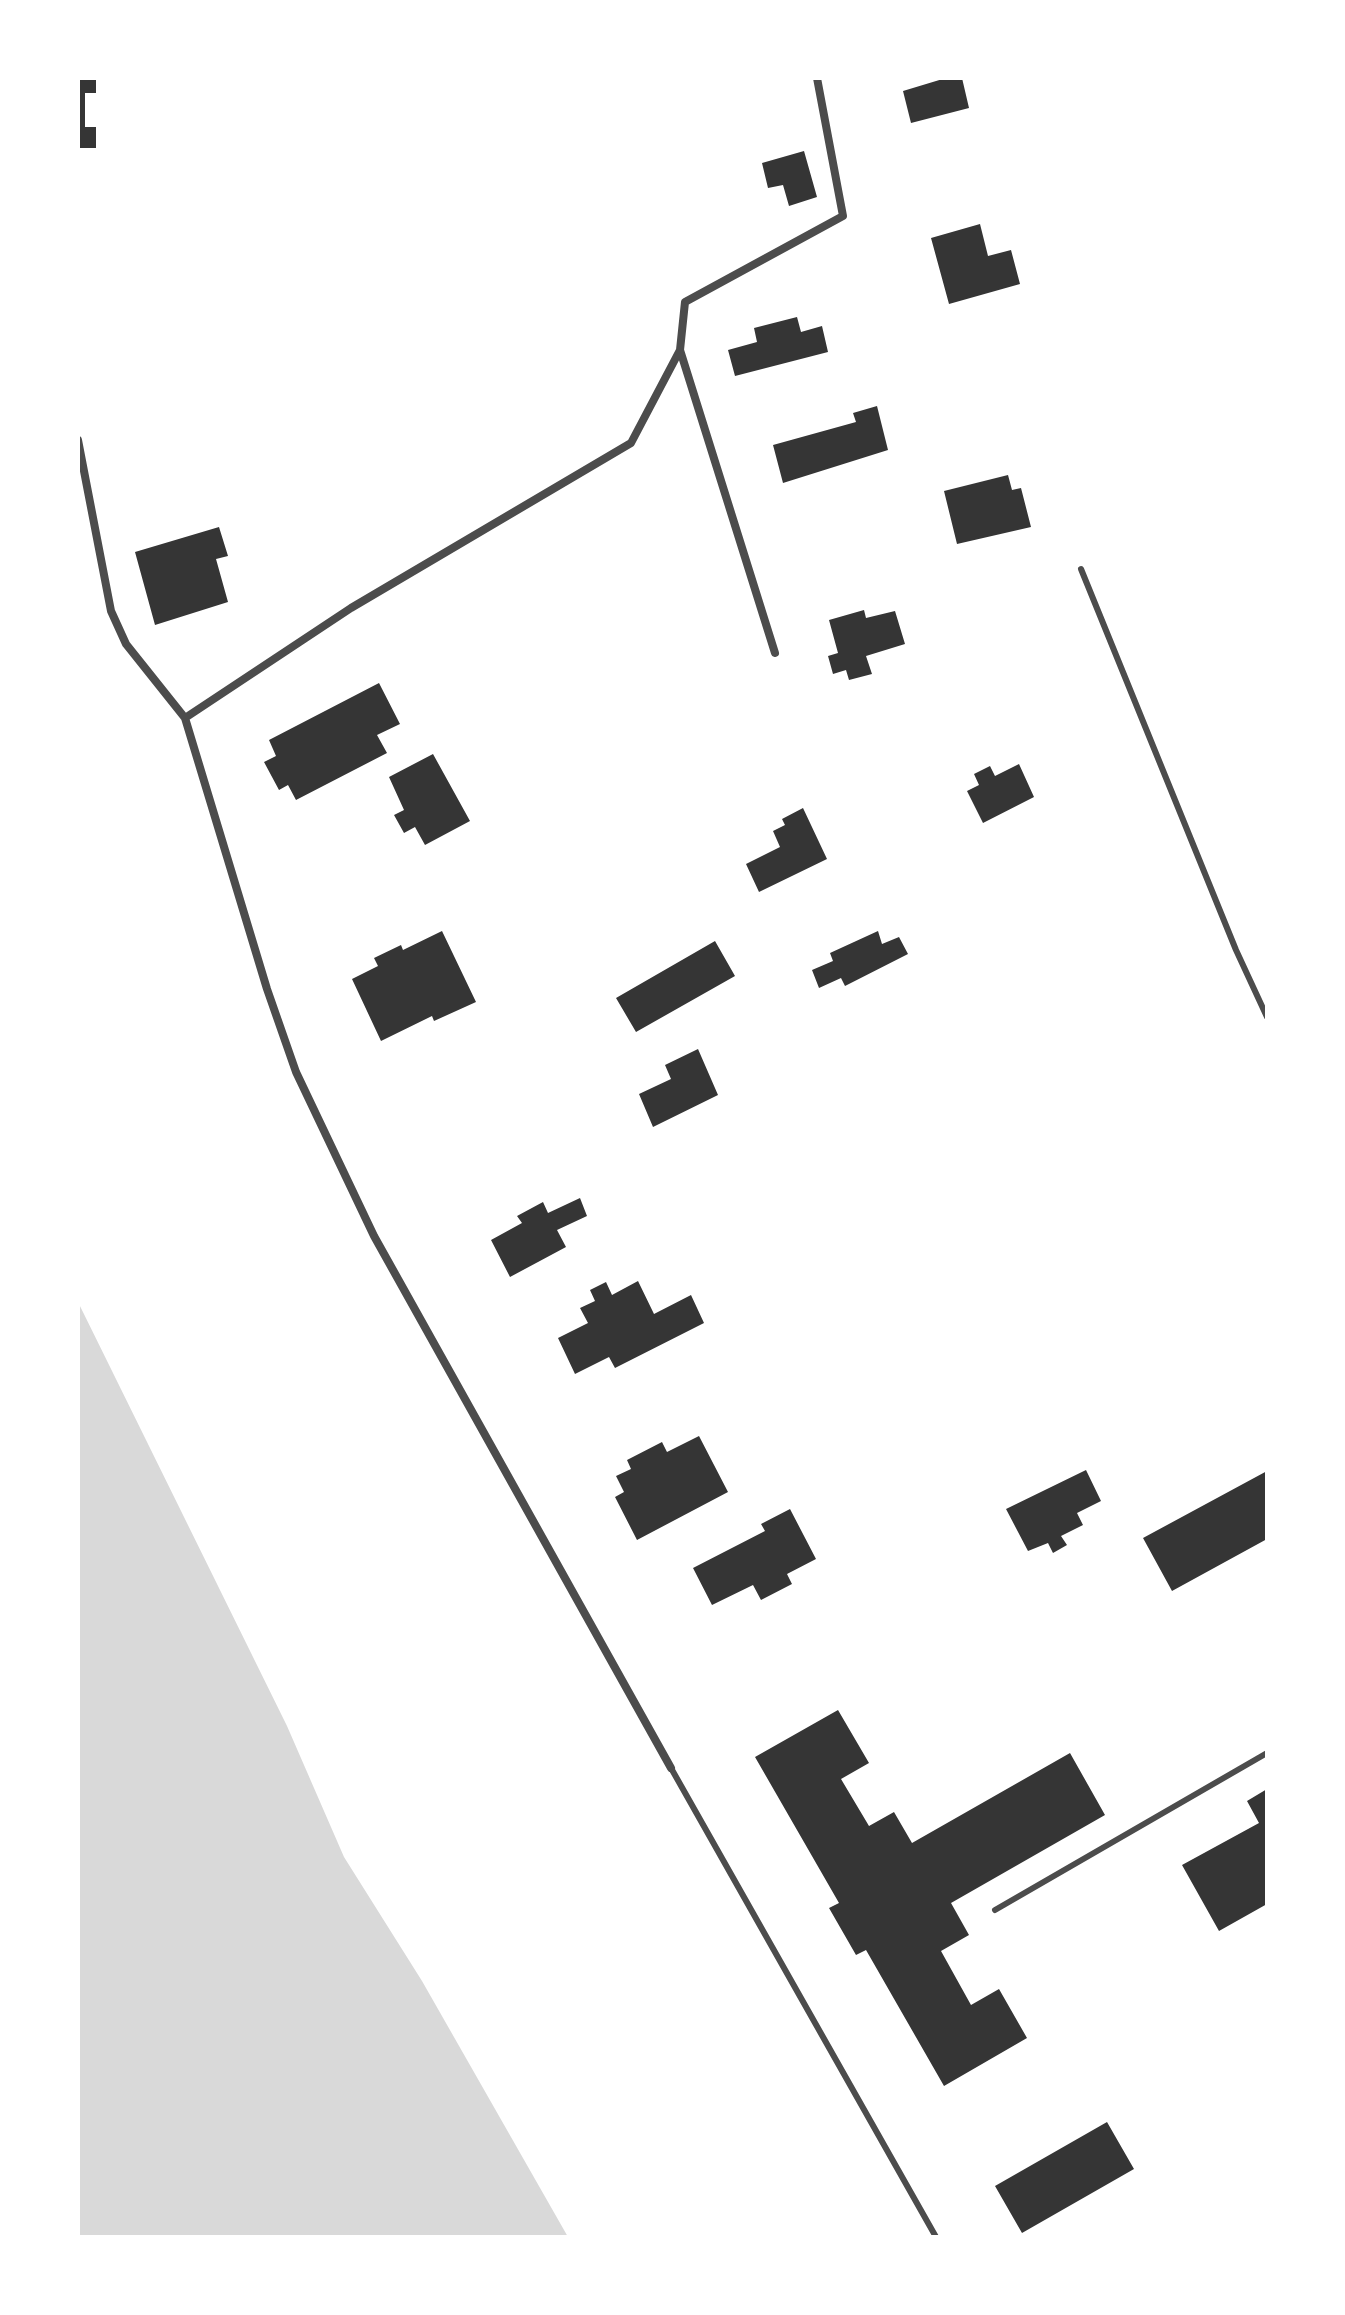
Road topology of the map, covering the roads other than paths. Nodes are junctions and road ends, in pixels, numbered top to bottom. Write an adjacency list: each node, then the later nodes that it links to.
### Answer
1 (817, 78): 2 (street)
2 (680, 350): 5 (street); 6 (street)
3 (78, 440): 6 (street)
4 (1081, 569): 7 (lane)
5 (775, 653)
6 (185, 718): 9 (street)
7 (1267, 1017)
8 (1267, 1753): 10 (lane)
9 (671, 1768): 11 (lane)
10 (995, 1910)
11 (936, 2237)

